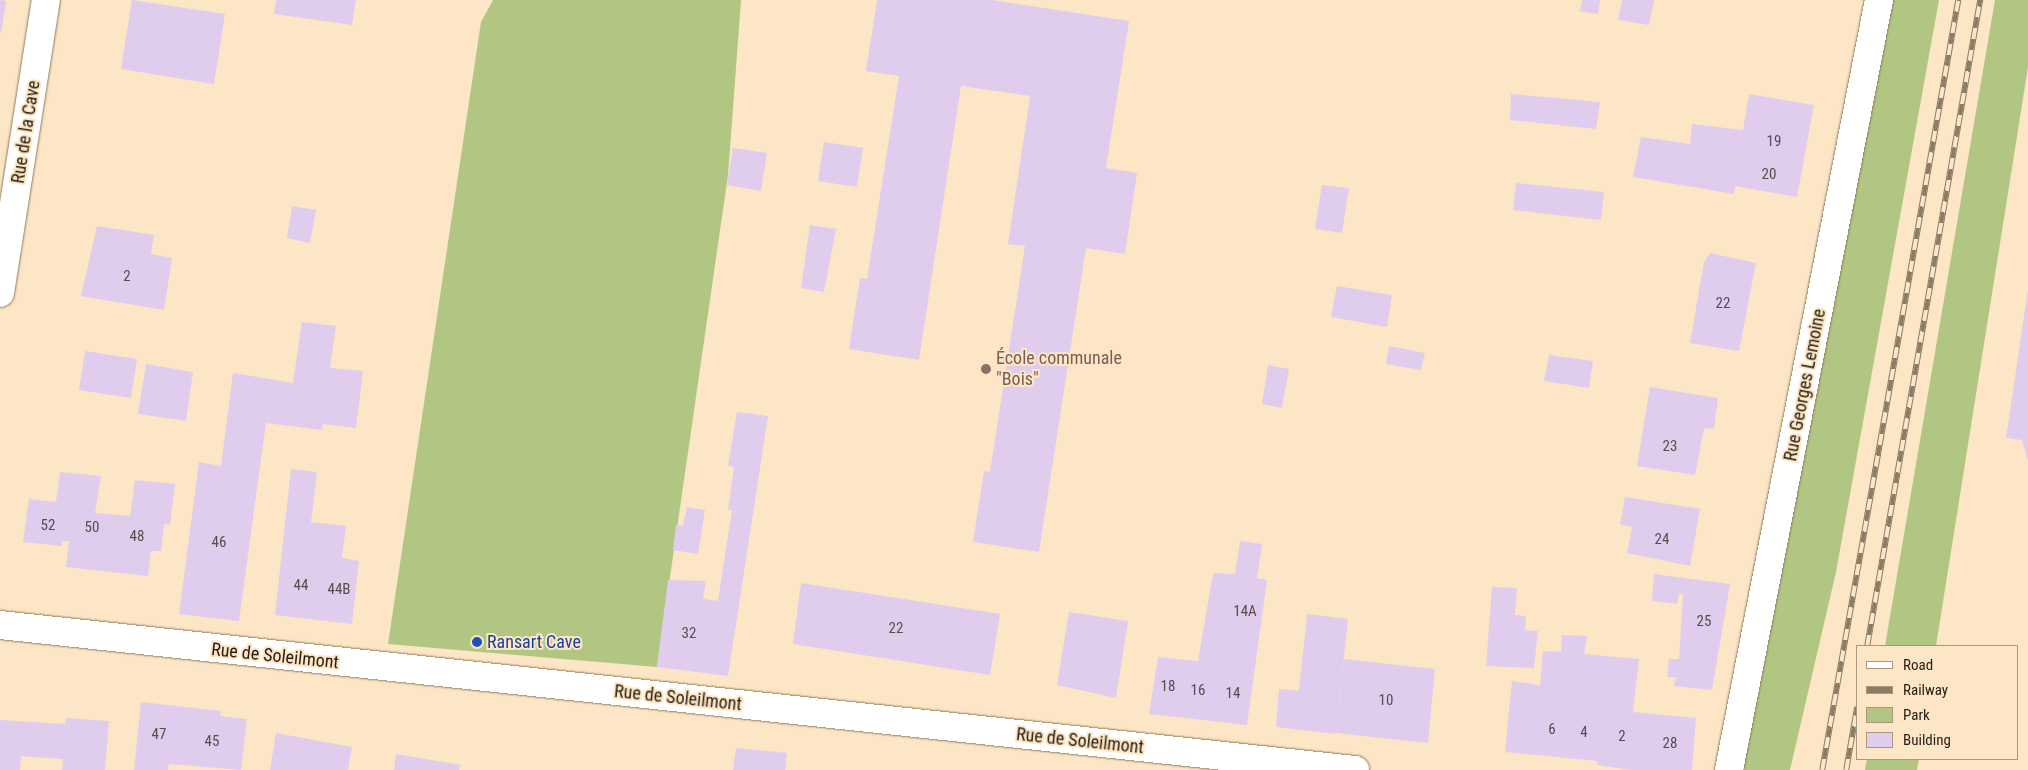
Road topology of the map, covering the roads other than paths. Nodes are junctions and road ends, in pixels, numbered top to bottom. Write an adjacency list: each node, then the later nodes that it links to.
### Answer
1 (46, 0): 3 (street, Rue de la Cave)
2 (1879, 0): 6 (street, Rue Georges Lemoine)
3 (0, 293)
4 (0, 625): 5 (street, Rue de Soleilmont)
5 (1355, 770)
6 (1729, 770)

